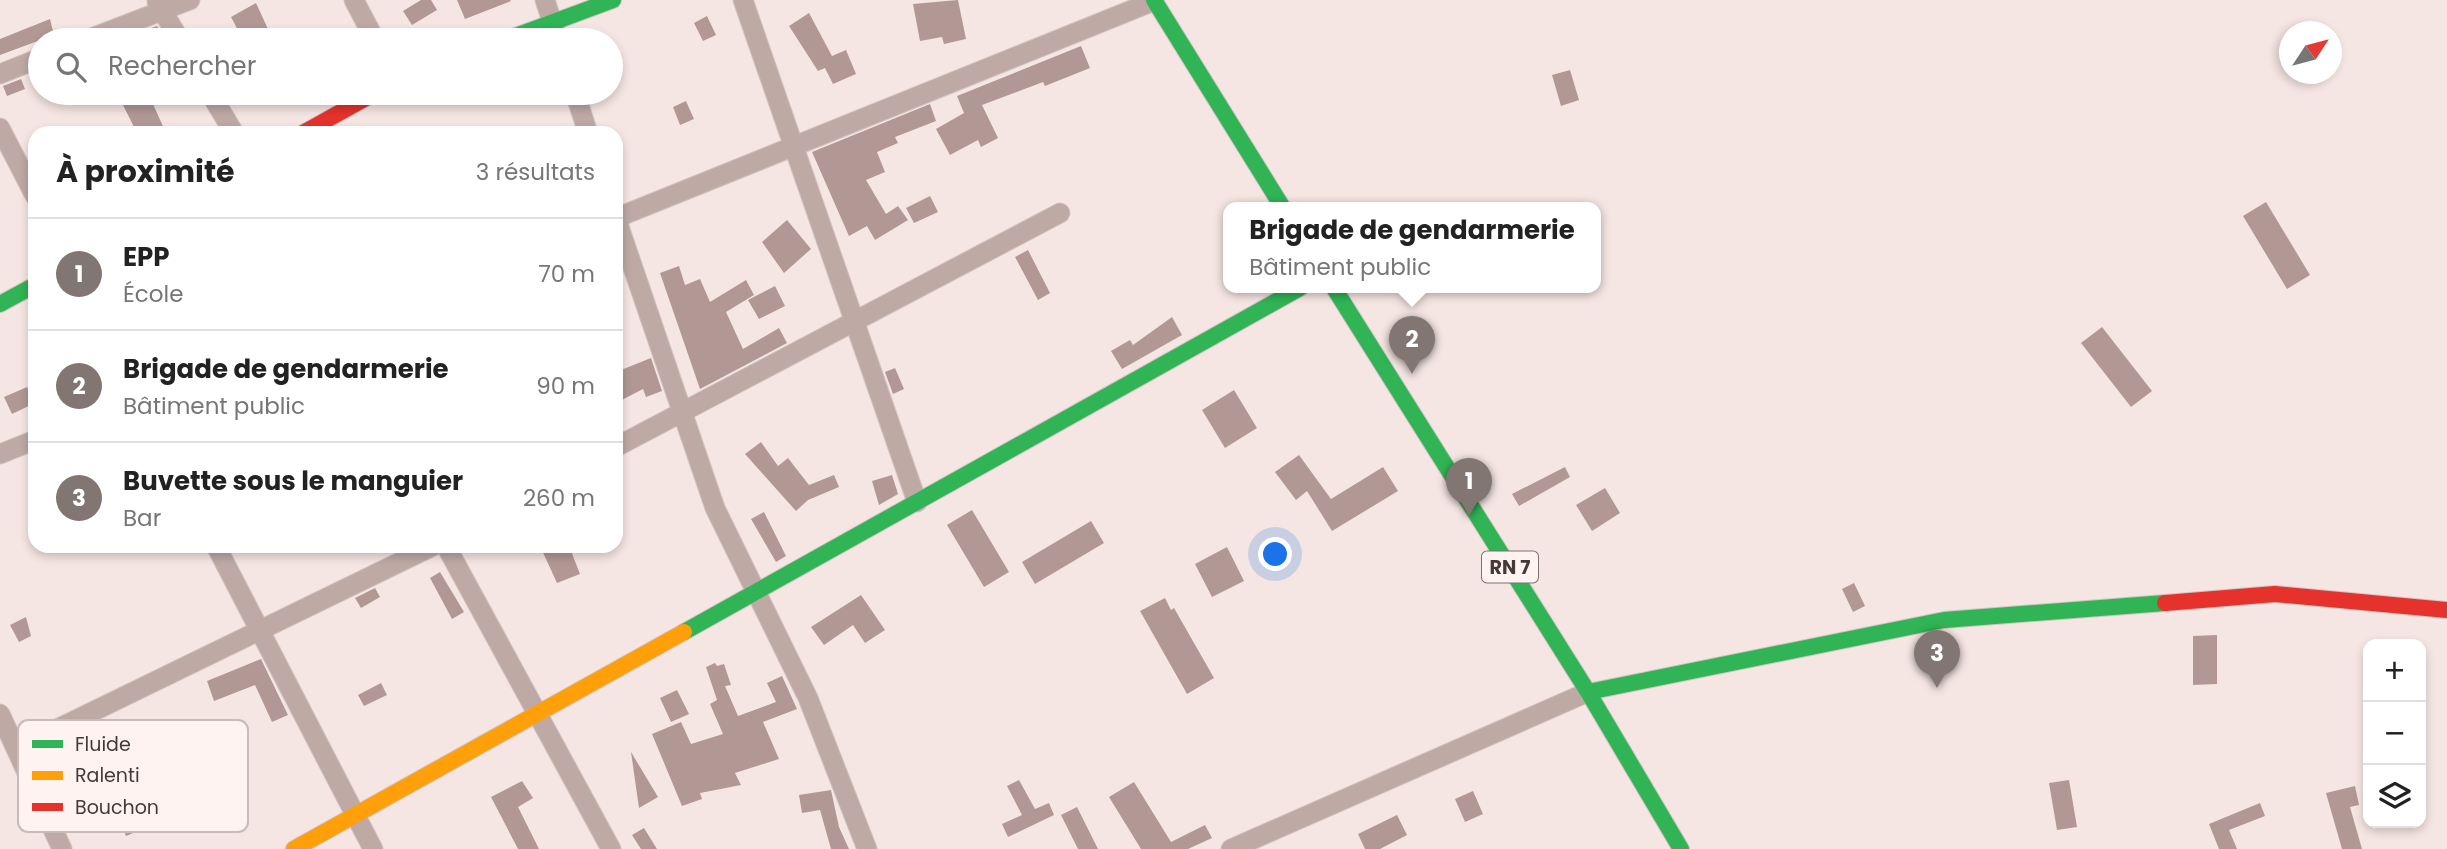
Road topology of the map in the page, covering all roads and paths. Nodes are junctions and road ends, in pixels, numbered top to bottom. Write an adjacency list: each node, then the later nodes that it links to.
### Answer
1 (190, 0): 7 (street)
2 (354, 0): 10 (street)
3 (545, 0): 11 (street)
4 (613, 0): 12 (street)
5 (743, 0): 22 (street)
6 (1155, 0): 22 (street); 24 (street)
7 (159, 5): 8 (street); 9 (street)
8 (111, 28)
9 (173, 28)
10 (369, 28)
11 (554, 28)
12 (561, 28)
13 (28, 63): 14 (street)
14 (0, 74)
15 (218, 105): 18 (street)
16 (353, 105): 19 (street)
17 (579, 105): 20 (street)
18 (230, 126)
19 (315, 126)
20 (586, 126)
21 (0, 128): 23 (street)
22 (792, 147): 26 (street); 32 (street)
23 (28, 182)
24 (1279, 202)
25 (1060, 213): 32 (street)
26 (623, 215)
27 (623, 239): 33 (street)
28 (28, 289): 31 (street)
29 (1291, 293): 37 (street)
30 (1337, 293): 44 (street, RN 7)
31 (0, 304)
32 (853, 321): 33 (street); 37 (street)
33 (681, 412): 35 (street); 41 (street)
34 (28, 443): 36 (street)
35 (623, 443)
36 (0, 454)
37 (917, 502): 41 (street)
38 (220, 553): 43 (street)
39 (419, 553): 43 (street)
40 (450, 553): 45 (street)
41 (756, 592): 45 (street); 56 (street)
42 (2447, 610): 44 (street)
43 (260, 630): 47 (street); 50 (street)
44 (1588, 692): 57 (street); 58 (street, RN 7)
45 (539, 713): 50 (street); 55 (street)
46 (0, 714): 48 (street)
47 (75, 720)
48 (16, 749): 49 (street)
49 (18, 753)
50 (355, 815): 53 (street); 54 (street)
51 (54, 832): 52 (street)
52 (62, 849)
53 (294, 849)
54 (373, 849)
55 (611, 849)
56 (867, 849)
57 (1231, 849)
58 (1681, 849)

